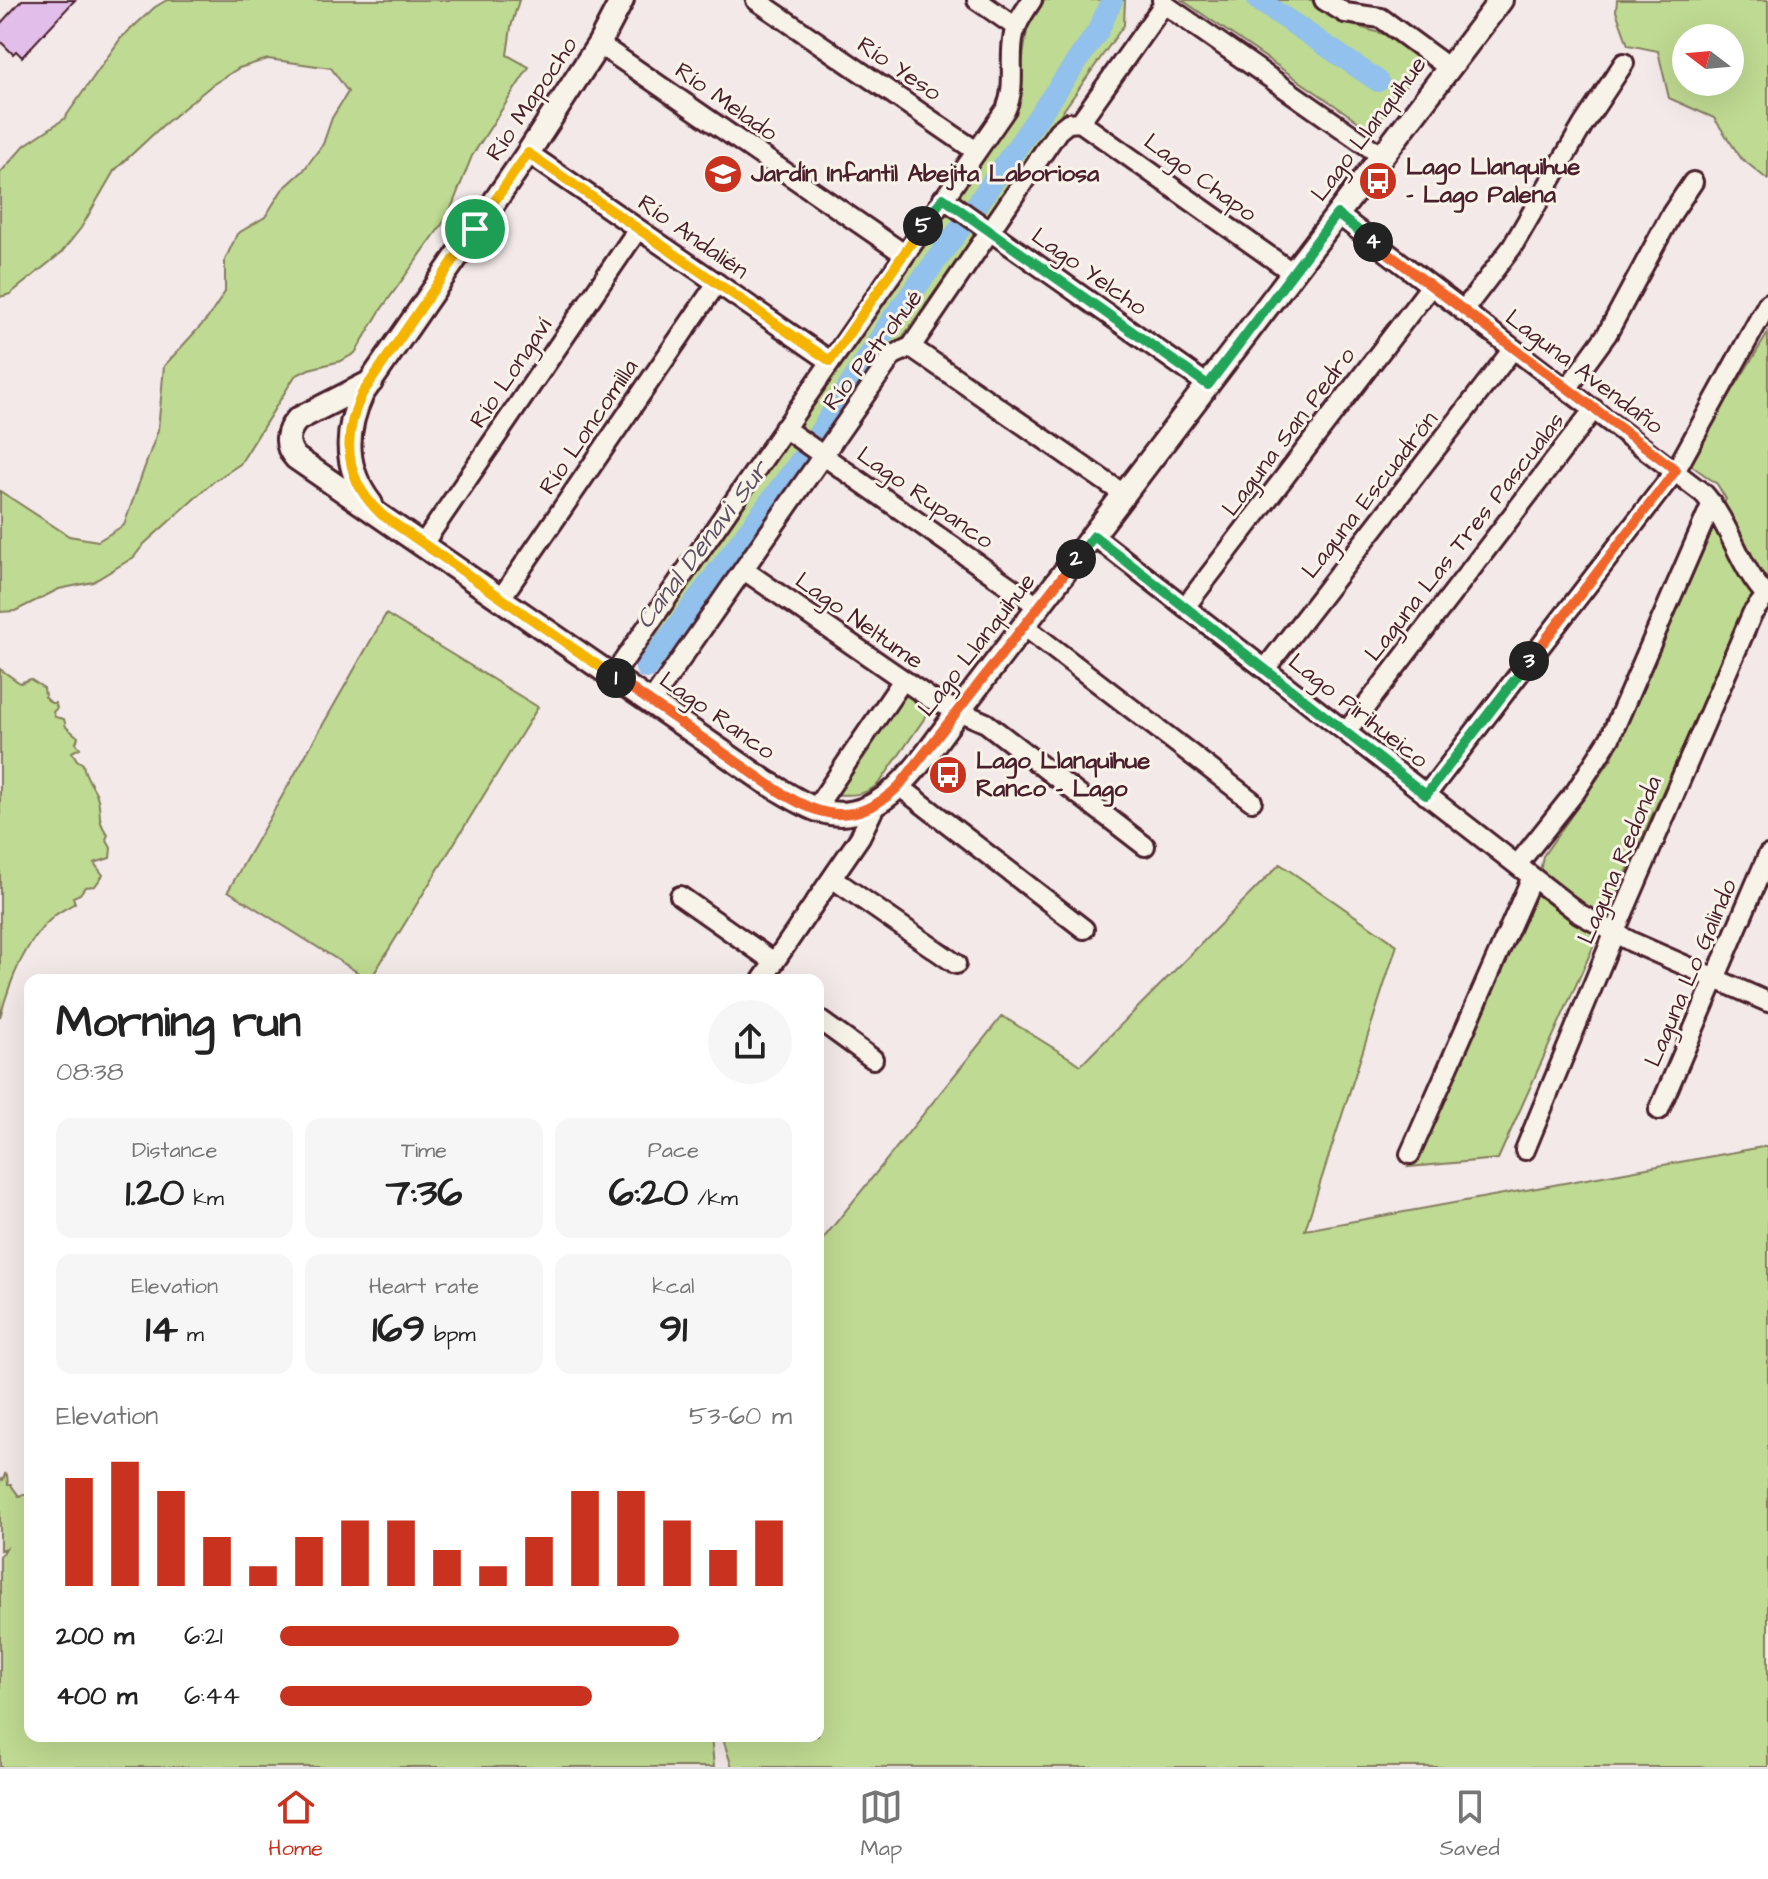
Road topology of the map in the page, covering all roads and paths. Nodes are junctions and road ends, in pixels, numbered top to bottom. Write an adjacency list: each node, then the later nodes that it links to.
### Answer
1 (622, 0): 9 (street, Río Mapocho)
2 (756, 0): 13 (street, Río Yeso)
3 (977, 0): 8 (street)
4 (1032, 0): 8 (street, Río Petrohué)
5 (1324, 0): 11 (street)
6 (1501, 0): 11 (street, Lago Llanquihue)
7 (1163, 2): 12 (street, Río Petrohué); 15 (street)
8 (1016, 27): 13 (street, Río Petrohué)
9 (599, 44): 14 (street, Río Mapocho); 21 (street, Río Melado)
10 (1624, 63): 26 (street)
11 (1449, 68): 15 (street, Lago Llanquihue)
12 (1080, 122): 20 (street, Río Petrohué); 22 (street, Lago Chapo)
13 (976, 151): 17 (street, Río Petrohué)
14 (528, 153): 19 (street, Río Andalién); 30 (street, Río Mapocho)
15 (1382, 156): 18 (street, Lago Llanquihue)
16 (1693, 182): 32 (street, Laguna Las Tres Pascualas)
17 (943, 198): 20 (street, Lago Yelcho); 21 (street, Río Petrohué)
18 (1337, 214): 22 (street, Lago Llanquihue); 24 (street, Laguna Avendaño)
19 (638, 229): 23 (street, Río Andalién); 41 (street, Río Longaví)
20 (990, 231): 27 (street, Río Petrohué); 31 (street, Lago Yelcho)
21 (904, 254): 29 (street, Río Petrohué)
22 (1293, 273): 31 (street, Lago Llanquihue)
23 (717, 283): 29 (street, Río Andalién); 44 (street, Río Loncomilla)
24 (1430, 287): 26 (street, Laguna Avendaño); 46 (street, Laguna San Pedro)
25 (1768, 303): 36 (street)
26 (1463, 311): 28 (street, Laguna Avendaño)
27 (911, 347): 35 (street, Río Petrohué); 37 (street)
28 (1513, 349): 32 (street, Laguna Avendaño); 48 (street, Laguna Escuadrón)
29 (830, 361): 34 (street, Río Petrohué)
30 (371, 382): 39 (street, Río Mapocho); 39 (street, Río Mapocho)
31 (1208, 385): 37 (street, Lago Llanquihue)
32 (1567, 389): 33 (street, Laguna Avendaño)
33 (1594, 409): 36 (street, Laguna Avendaño); 53 (street, Laguna Las Tres Pascualas)
34 (784, 428): 35 (street, Lago Rupanco); 49 (street, Río Petrohué)
35 (823, 455): 42 (street, Río Petrohué); 45 (street, Lago Rupanco)
36 (1676, 470): 38 (street, Laguna Avendaño); 55 (street)
37 (1125, 495): 40 (street, Lago Llanquihue)
38 (1712, 503): 43 (street, Laguna Avendaño); 61 (street)
39 (382, 515): 41 (street, Lago Ranco)
40 (1094, 536): 45 (street, Lago Llanquihue); 46 (street, Lago Pirihueico)
41 (423, 544): 44 (street, Lago Ranco)
42 (744, 570): 50 (street, Lago Neltume); 51 (street, Río Petrohué)
43 (1767, 595): 66 (street, Laguna Redonda)
44 (501, 598): 49 (street, Lago Ranco)
45 (1039, 607): 47 (street, Lago Llanquihue)
46 (1185, 607): 48 (street, Lago Pirihueico)
47 (1024, 626): 52 (street, Lago Llanquihue); 56 (street)
48 (1265, 669): 53 (street, Lago Pirihueico)
49 (613, 676): 51 (street, Lago Ranco)
50 (903, 680): 52 (street, Lago Neltume); 58 (street)
51 (651, 702): 58 (street, Lago Ranco)
52 (958, 712): 54 (street, Lago Llanquihue); 59 (street, Lago Neltume)
53 (1346, 732): 55 (street, Lago Pirihueico)
54 (899, 786): 57 (street, Lago Llanquihue); 65 (street)
55 (1426, 795): 61 (street, Lago Pirihueico)
56 (1252, 801)
57 (876, 804): 58 (street, Lago Ranco); 63 (street, Lago Llanquihue)
58 (815, 809)
59 (1145, 846)
60 (1768, 855): 70 (street, Laguna Lo Galindo)
61 (1517, 865): 62 (street, Lago Pirihueico)
62 (1532, 877): 66 (street, Lago Pirihueico); 76 (street)
63 (832, 878): 67 (street, Lago Llanquihue); 68 (street)
64 (680, 896): 67 (street)
65 (1084, 929)
66 (1614, 934): 70 (street, Lago Pirihueico); 75 (street, Laguna Redonda)
67 (774, 962): 69 (street, Lago Llanquihue)
68 (956, 964)
69 (767, 974)
70 (1715, 979): 71 (street, Lago Pirihueico); 74 (street, Laguna Lo Galindo)
71 (1768, 1002)
72 (824, 1023): 73 (street)
73 (873, 1059)
74 (1659, 1110)
75 (1525, 1150)
76 (1410, 1154)

